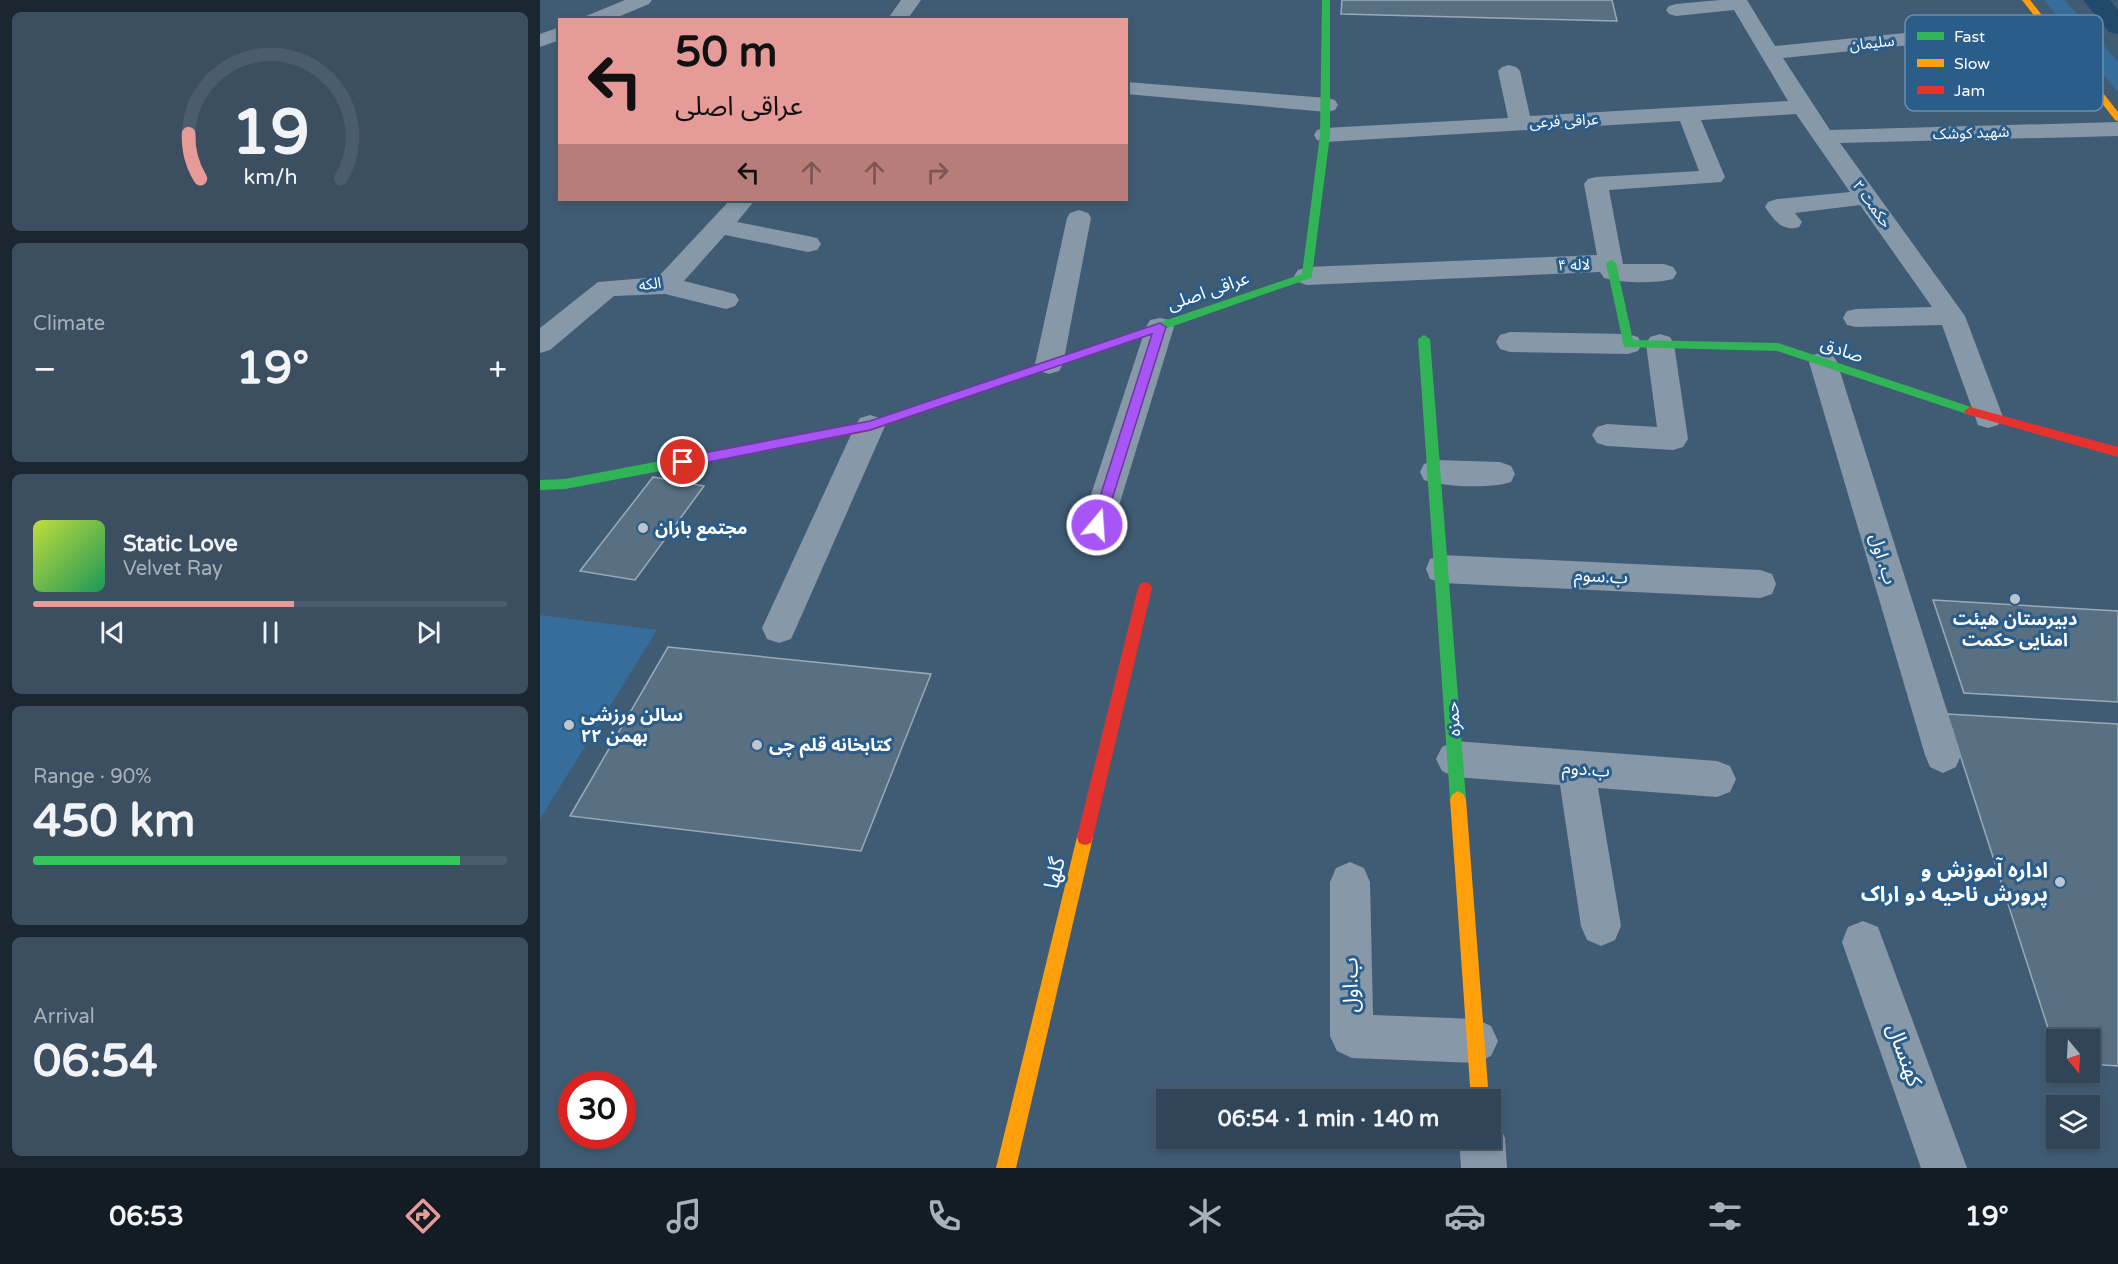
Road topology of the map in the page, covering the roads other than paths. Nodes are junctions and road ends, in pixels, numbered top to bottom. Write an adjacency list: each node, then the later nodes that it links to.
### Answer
1 (642, 0): 8 (street)
2 (911, 0): 9 (street)
3 (1326, 0): 17 (street)
4 (2026, 0): 7 (street)
5 (1738, 2): 6 (street); 13 (street, حکمت ۲)
6 (1676, 10)
7 (2037, 15)
8 (598, 18)
9 (898, 18)
10 (558, 34): 12 (street)
11 (1905, 39): 13 (street, سلیمان)
12 (540, 40)
13 (1771, 53): 18 (street, حکمت ۲)
14 (1509, 71): 21 (street)
15 (1128, 88): 17 (street)
16 (2103, 99): 20 (street)
17 (1327, 105): 23 (street)
18 (1802, 107): 19 (street, عراقی فرعی); 24 (street, حکمت ۲)
19 (1688, 114): 21 (street, عراقی فرعی); 31 (street, لاله ۴)
20 (2118, 118)
21 (1521, 124): 23 (street, عراقی فرعی)
22 (2118, 129): 24 (street, شهید کوشک)
23 (1325, 135): 33 (street)
24 (1824, 137): 25 (street, حکمت ۲)
25 (1868, 197): 28 (street); 36 (street, حکمت ۲)
26 (742, 201): 29 (street, الکه)
27 (1079, 218): 45 (street)
28 (1790, 222)
29 (718, 226): 30 (street); 34 (street, الکه)
30 (808, 244)
31 (1612, 268): 32 (street); 33 (street, لاله ۴); 42 (street)
32 (1664, 273)
33 (1307, 276): 38 (street, عراقی اصلی)
34 (665, 285): 35 (street); 41 (street, الکه)
35 (726, 300)
36 (1952, 316): 37 (street); 46 (street, حکمت ۲)
37 (1856, 318)
38 (1160, 327): 45 (street, عراقی اصلی); 53 (street)
39 (1424, 339): 50 (street, حمزه)
40 (1510, 342): 42 (street)
41 (540, 343)
42 (1628, 344): 43 (street, صادق)
43 (1660, 344): 44 (street, صادق); 48 (street)
44 (1823, 362): 46 (street, صادق); 58 (street, ب. اول)
45 (1049, 364): 47 (street, عراقی اصلی)
46 (1988, 417): 49 (street, صادق)
47 (870, 426): 52 (street, عراقی اصلی); 57 (street)
48 (1607, 435)
49 (2118, 452)
50 (1434, 472): 51 (street); 54 (street, حمزه)
51 (1500, 474)
52 (540, 485)
53 (1097, 525)
54 (1442, 569): 55 (street, ب.سوم); 59 (street, حمزه)
55 (1760, 584)
56 (1145, 588): 68 (street, گلها)
57 (779, 628)
58 (1943, 755)
59 (1455, 759): 60 (street, ب.دوم); 65 (street, حمزه)
60 (1576, 768): 61 (street, ب.دوم); 63 (street)
61 (1717, 779)
62 (1350, 882): 65 (street, ب.اول)
63 (1601, 926)
64 (1863, 942): 70 (street, کهنسال)
65 (1476, 1041): 66 (street, حمزه)
66 (1479, 1089)
67 (1483, 1149): 69 (street)
68 (1006, 1168)
69 (1485, 1168)
70 (1944, 1168)

